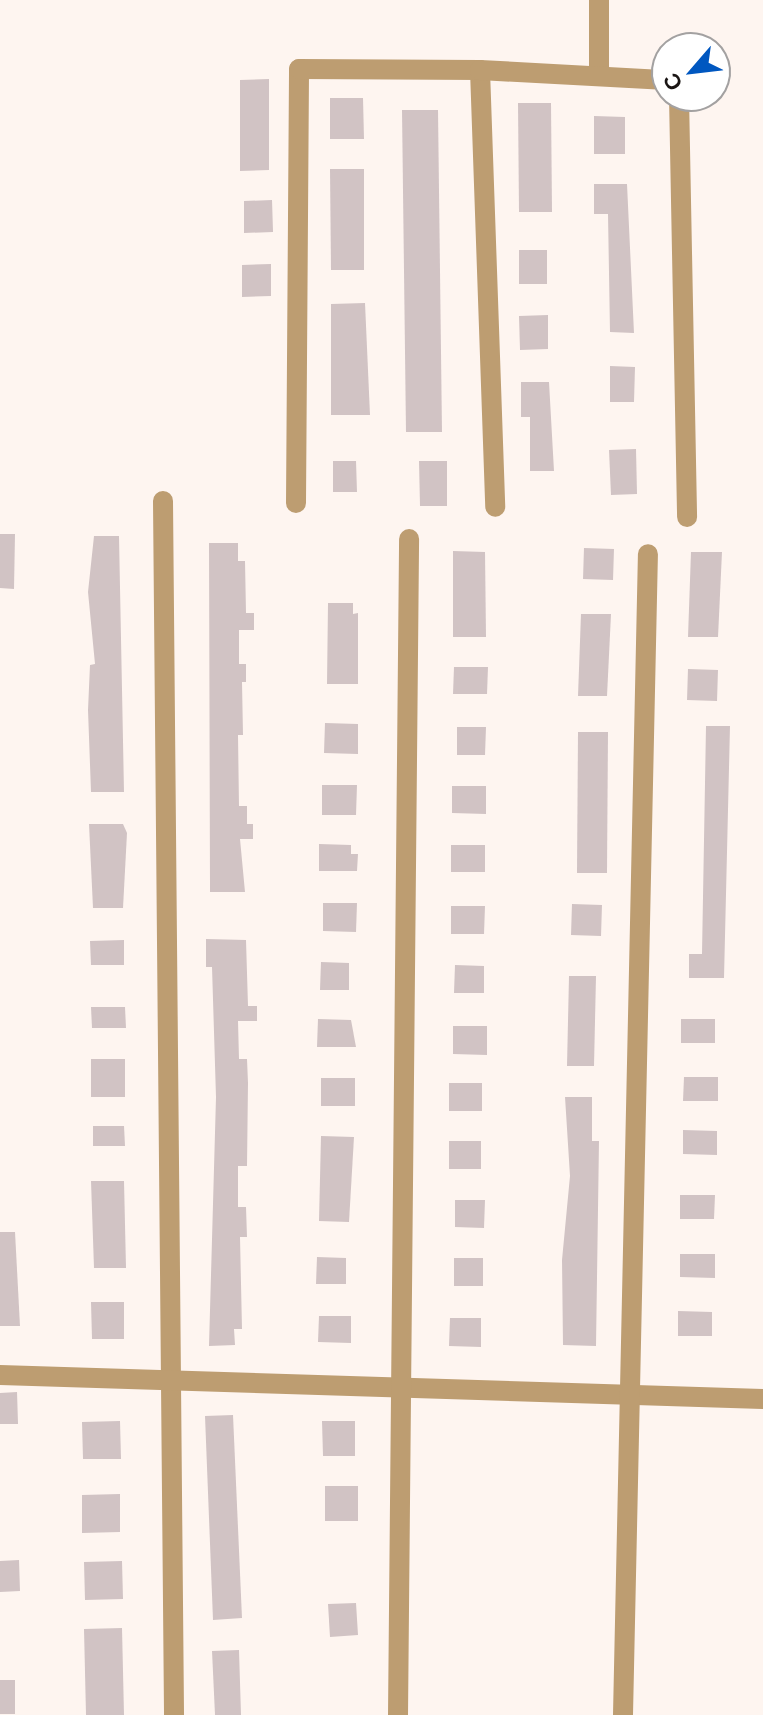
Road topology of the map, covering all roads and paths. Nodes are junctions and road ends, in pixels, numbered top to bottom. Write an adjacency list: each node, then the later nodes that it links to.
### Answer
1 (599, 0): 3 (street)
2 (480, 70): 3 (street); 7 (street); 8 (street)
3 (599, 74): 4 (street)
4 (651, 79)
5 (679, 112): 9 (street)
6 (163, 501): 13 (street)
7 (296, 503)
8 (495, 507)
9 (687, 517)
10 (409, 539): 14 (street)
11 (648, 554): 15 (street)
12 (0, 1375): 13 (street)
13 (168, 1383): 14 (street); 17 (street)
14 (398, 1390): 15 (street); 18 (street)
15 (628, 1396): 16 (street); 19 (street)
16 (763, 1399)
17 (174, 1715)
18 (398, 1715)
19 (623, 1715)

